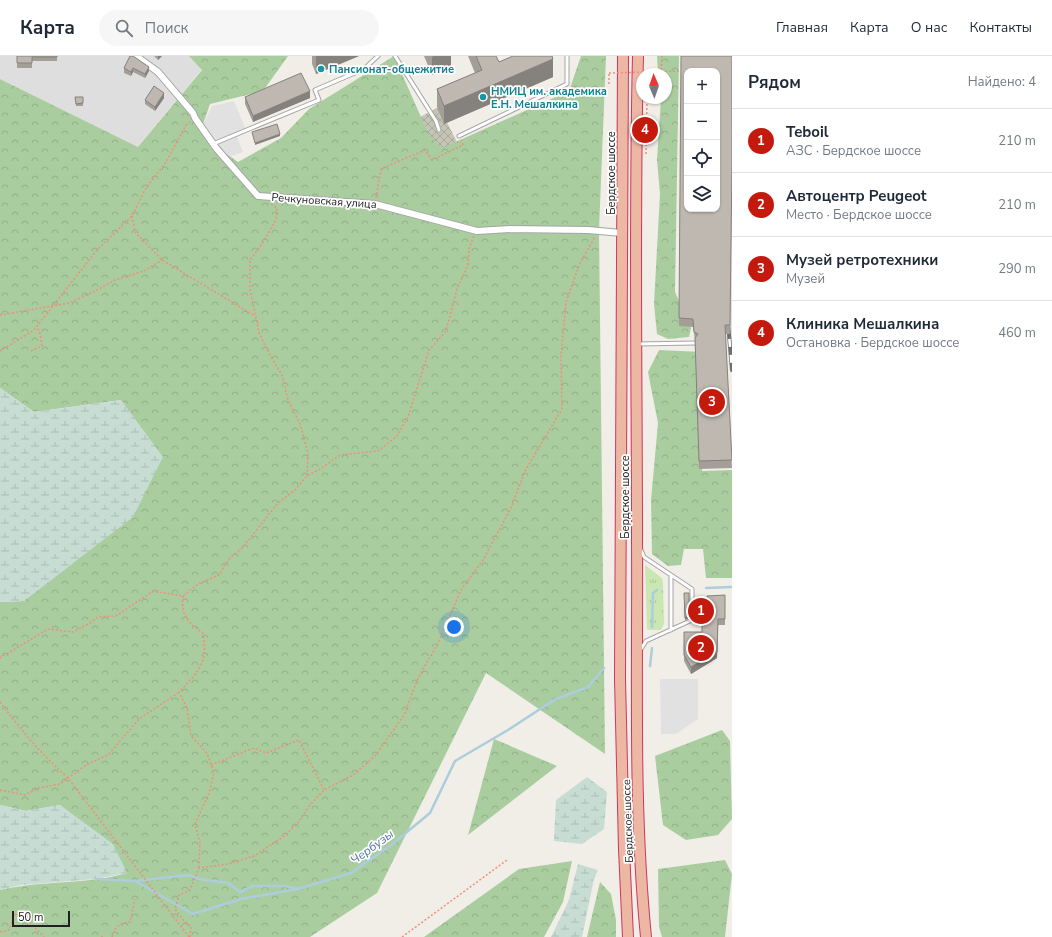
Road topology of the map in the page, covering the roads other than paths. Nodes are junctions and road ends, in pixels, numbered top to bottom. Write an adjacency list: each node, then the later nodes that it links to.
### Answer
1 (136, 56): 9 (street, Речкуновская улица)
2 (378, 56): 9 (lane)
3 (395, 56): 7 (lane)
4 (567, 56): 8 (lane)
5 (623, 56): 10 (highway, Бердское шоссе)
6 (638, 56): 12 (highway, Бердское шоссе)
7 (439, 130)
8 (459, 136)
9 (213, 144): 10 (street, Речкуновская улица)
10 (622, 233): 18 (highway, Бердское шоссе)
11 (695, 343): 12 (lane)
12 (636, 344): 13 (highway, Бердское шоссе)
13 (637, 541): 14 (lane); 16 (highway, Бердское шоссе)
14 (671, 576): 15 (lane); 15 (lane)
15 (671, 630): 16 (lane)
16 (636, 655): 17 (highway, Бердское шоссе)
17 (637, 727): 18 (highway); 20 (highway, Бердское шоссе)
18 (621, 728): 19 (highway, Бердское шоссе)
19 (628, 937)
20 (646, 937)

